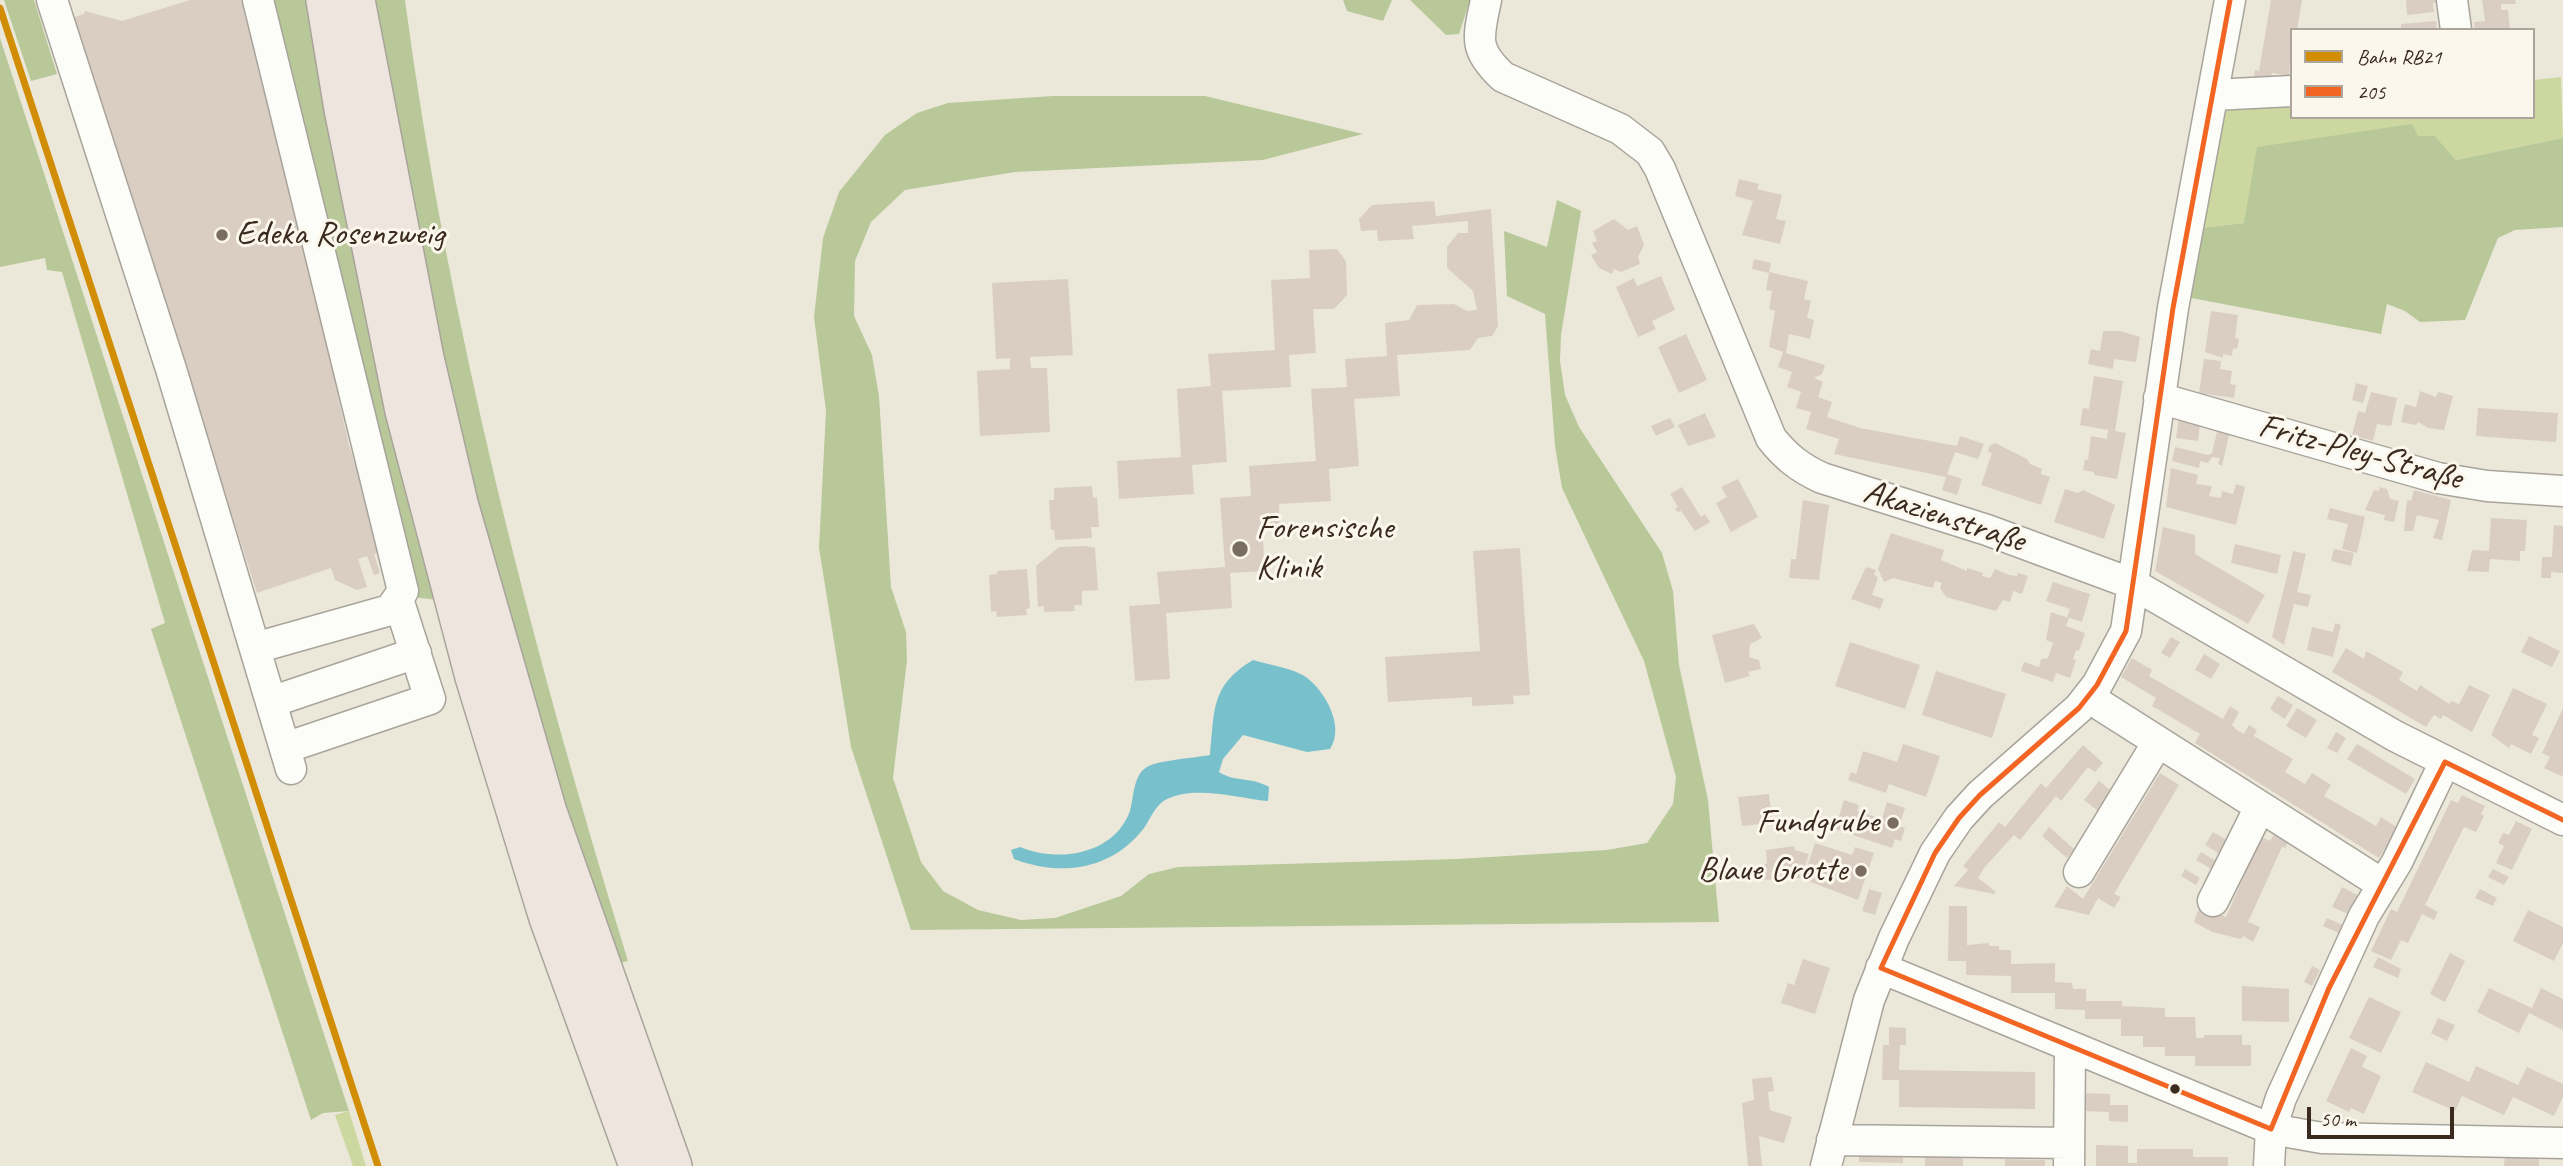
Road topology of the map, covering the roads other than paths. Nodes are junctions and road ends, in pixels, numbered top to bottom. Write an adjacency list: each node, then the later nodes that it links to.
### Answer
1 (52, 0): 15 (street)
2 (258, 0): 14 (street)
3 (325, 0): 33 (main road)
4 (356, 0): 34 (main road)
5 (1486, 0): 13 (street, Akazienstraße)
6 (2230, 0): 10 (street)
7 (2452, 0): 8 (street)
8 (2456, 28)
9 (2290, 91): 10 (street)
10 (2213, 95): 11 (street)
11 (2159, 398): 12 (street, Fritz-Pley-Straße); 13 (street)
12 (2563, 491)
13 (2133, 584): 17 (street); 20 (street, Akazienstraße)
14 (398, 598): 15 (street); 16 (street)
15 (255, 648): 18 (street)
16 (416, 653): 18 (street); 18 (street)
17 (2090, 695): 19 (street); 26 (street)
18 (271, 702)
19 (2158, 742): 21 (street); 23 (street)
20 (2445, 762): 22 (street, Akazienstraße); 24 (street)
21 (2260, 807): 24 (street); 25 (street)
22 (2563, 820)
23 (2079, 872)
24 (2382, 884): 28 (street)
25 (2213, 901)
26 (1881, 968): 27 (street); 30 (street)
27 (2070, 1046): 28 (street); 31 (street)
28 (2271, 1129): 32 (street); 35 (street)
29 (2563, 1143): 32 (street)
30 (1829, 1153): 31 (street)
31 (2069, 1154)
32 (2495, 1154)
33 (638, 1166)
34 (673, 1166)
35 (2269, 1166)

